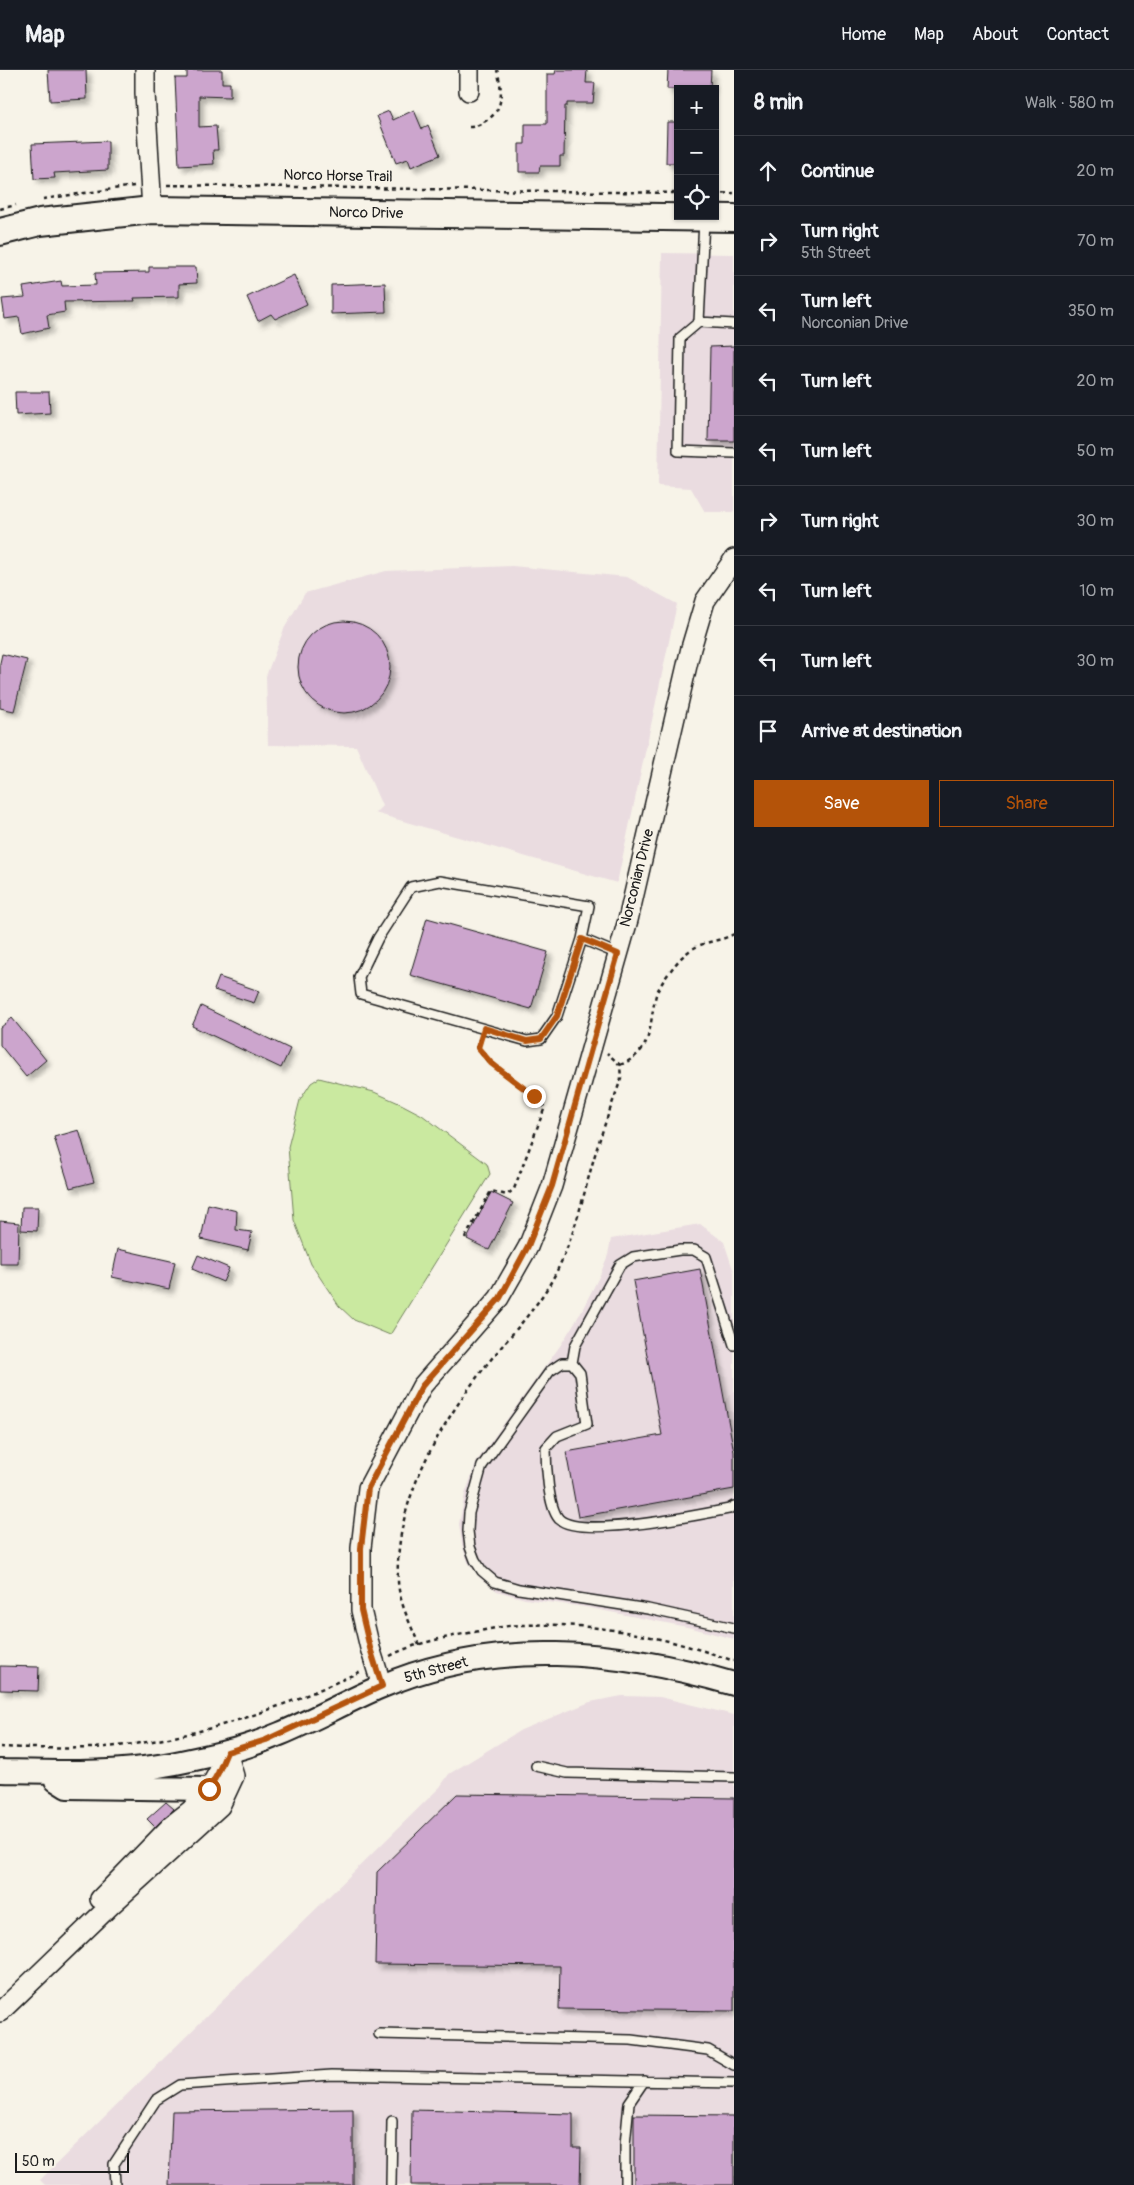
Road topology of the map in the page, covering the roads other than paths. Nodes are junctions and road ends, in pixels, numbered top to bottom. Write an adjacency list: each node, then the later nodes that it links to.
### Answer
1 (145, 70): 4 (street)
2 (469, 70): 3 (street)
3 (469, 91)
4 (152, 210): 5 (main road, Norco Drive); 9 (main road, Norco Drive)
5 (674, 217)
6 (719, 218): 7 (main road, Norco Drive)
7 (734, 218)
8 (704, 220): 10 (lane)
9 (0, 232)
10 (699, 322): 11 (lane); 12 (lane)
11 (734, 324)
12 (734, 453)
13 (734, 559): 15 (street, Norconian Drive)
14 (582, 939): 14 (lane); 15 (lane)
15 (618, 954): 21 (street, Norconian Drive)
16 (734, 1345): 17 (lane)
17 (572, 1363): 18 (lane); 19 (lane)
18 (734, 1506)
19 (734, 1628)
20 (734, 1684): 21 (street, 5th Street)
21 (382, 1686): 22 (street, 5th Street)
22 (227, 1752): 25 (street, 5th Street); 27 (street); 29 (street)
23 (536, 1766): 26 (lane)
24 (0, 1771): 25 (street, 5th Street)
25 (42, 1772): 27 (street)
26 (734, 1777)
27 (209, 1789): 28 (street)
28 (0, 1997)
29 (0, 2012)
30 (379, 2034): 31 (lane)
31 (734, 2065)
32 (644, 2081): 33 (lane); 35 (lane); 37 (lane)
33 (734, 2083)
34 (392, 2120): 36 (lane)
35 (115, 2185)
36 (391, 2185)
37 (625, 2185)

